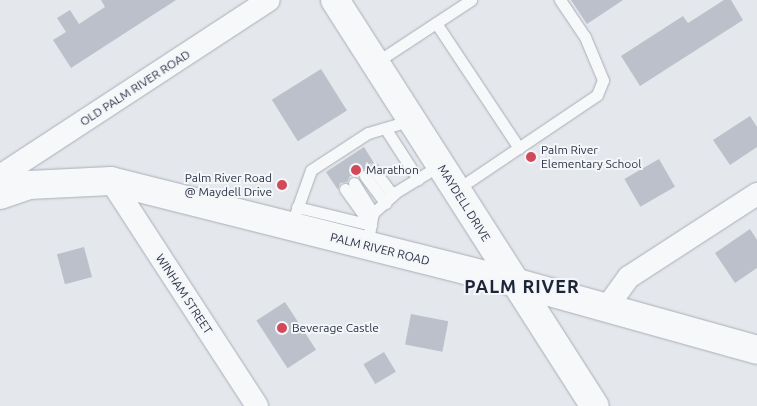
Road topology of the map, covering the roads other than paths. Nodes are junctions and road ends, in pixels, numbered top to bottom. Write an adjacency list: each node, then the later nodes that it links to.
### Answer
1 (269, 0): 12 (street, OLD PALM RIVER ROAD)
2 (335, 0): 6 (street, MAYDELL DRIVE)
3 (471, 0): 5 (lane)
4 (560, 0): 9 (lane)
5 (436, 23): 6 (lane); 9 (lane)
6 (375, 63): 7 (street, MAYDELL DRIVE)
7 (412, 120): 8 (lane); 10 (street, MAYDELL DRIVE)
8 (385, 128): 10 (lane); 19 (lane)
9 (519, 148): 14 (lane)
10 (429, 172): 14 (street, MAYDELL DRIVE); 17 (lane)
11 (369, 173): 17 (lane)
12 (0, 176)
13 (111, 181): 16 (street, PALM RIVER ROAD); 19 (street, PALM RIVER ROAD); 24 (street, WINHAM STREET)
14 (456, 190): 21 (street, MAYDELL DRIVE)
15 (757, 194): 22 (street)
16 (0, 195)
17 (389, 199): 18 (lane)
18 (373, 213): 20 (lane); 20 (lane)
19 (294, 217): 20 (street, PALM RIVER ROAD)
20 (369, 235): 21 (street, PALM RIVER ROAD)
21 (514, 282): 22 (street, PALM RIVER ROAD); 25 (street, MAYDELL DRIVE)
22 (607, 307): 23 (street, PALM RIVER ROAD)
23 (757, 350)
24 (256, 406)
25 (595, 406)

